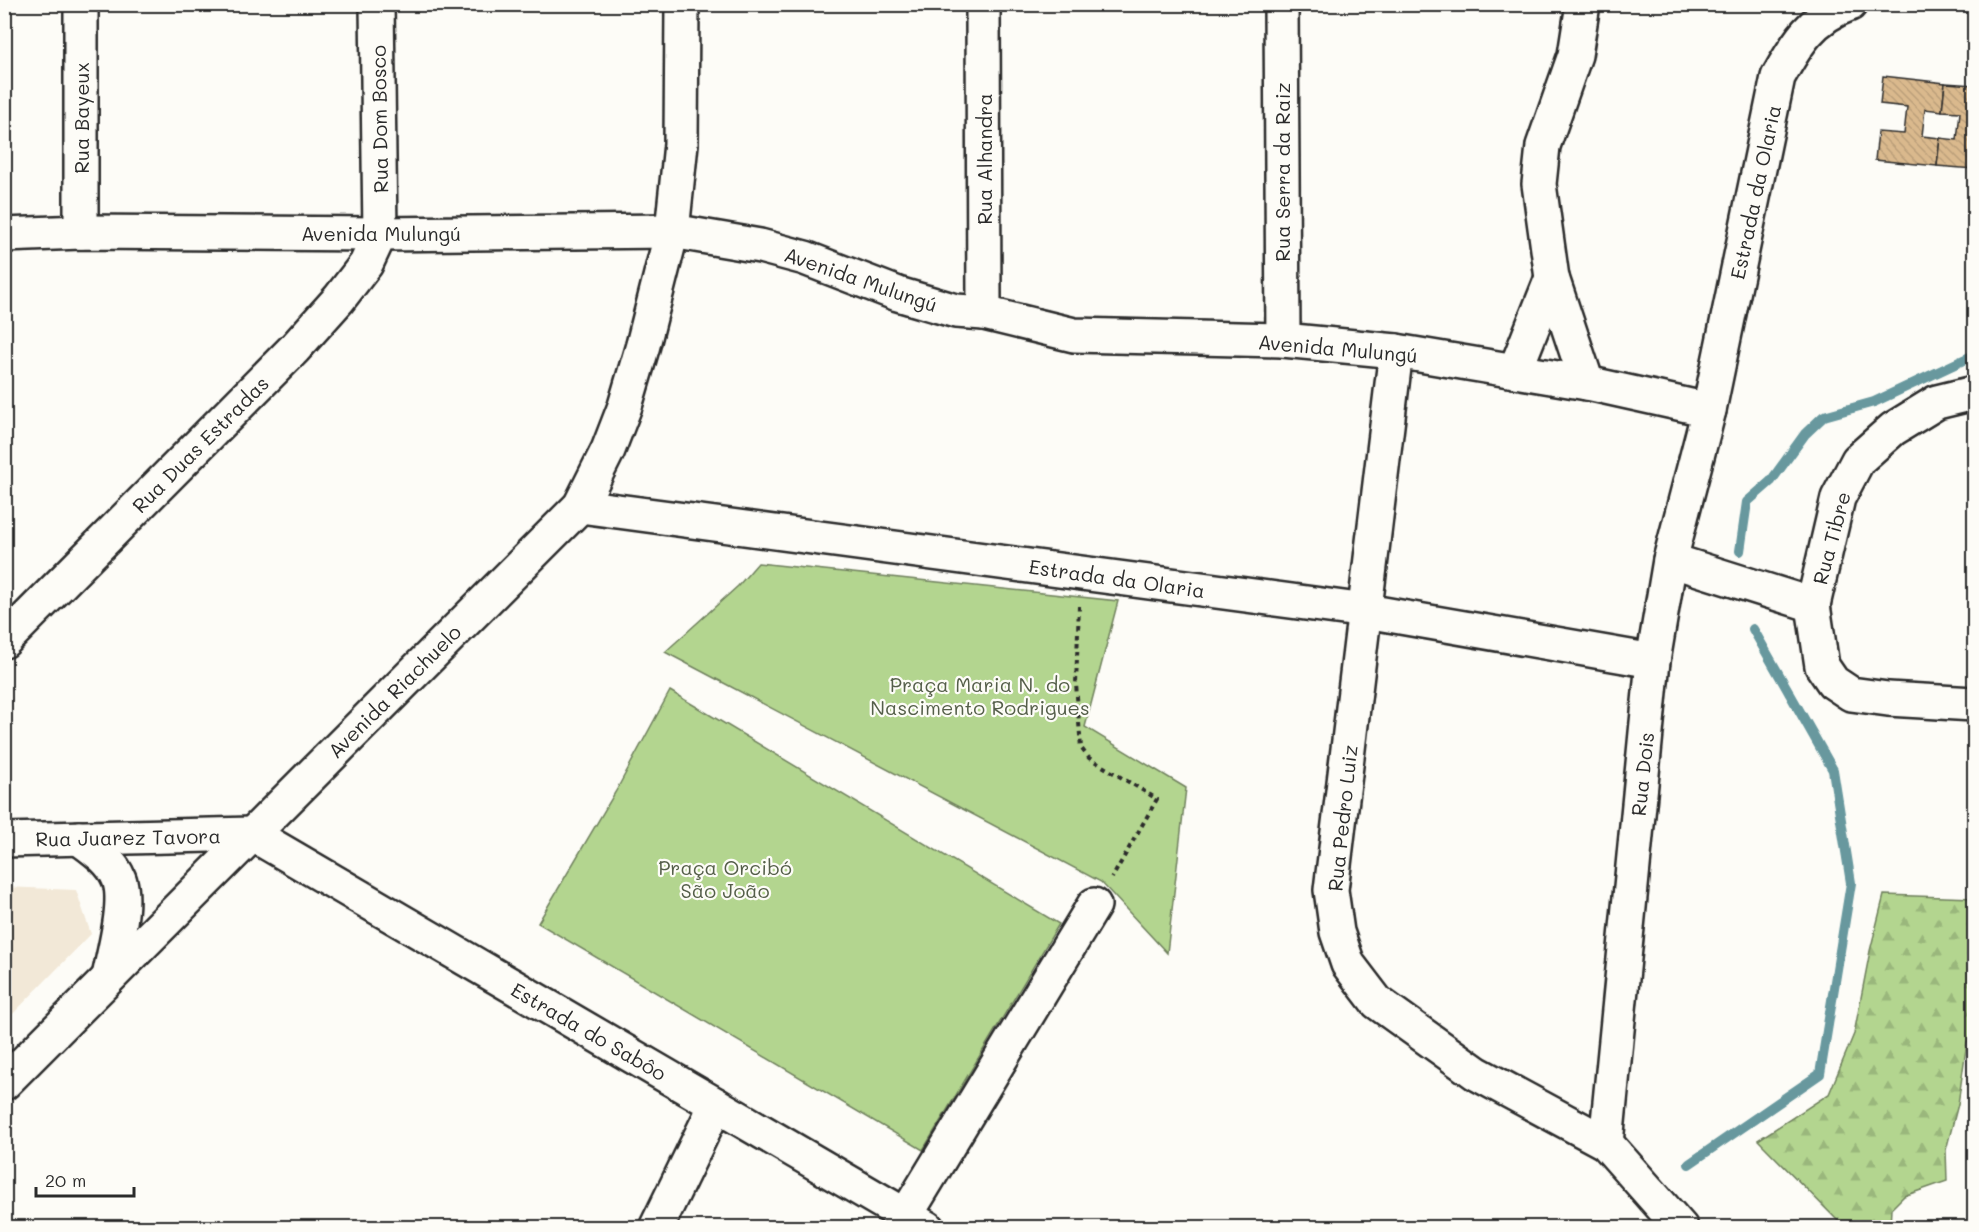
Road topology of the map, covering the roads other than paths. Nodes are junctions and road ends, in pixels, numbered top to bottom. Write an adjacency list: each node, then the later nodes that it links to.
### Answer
1 (81, 4): 9 (street, Rua Bayeux)
2 (377, 4): 10 (street, Rua Dom Bosco)
3 (682, 4): 8 (street, Avenida Riachuelo)
4 (983, 4): 13 (street, Rua Alhandra)
5 (1281, 4): 14 (street, Rua Serra da Raiz)
6 (1583, 4): 12 (street)
7 (1850, 4): 19 (street, Estrada da Olaria)
8 (672, 231): 10 (street, Avenida Mulungú); 13 (street, Avenida Mulungú); 20 (street, Avenida Riachuelo)
9 (81, 232): 10 (street, Avenida Mulungú); 11 (street, Avenida Mulungú)
10 (380, 234): 24 (street, Rua Duas Estradas)
11 (4, 236)
12 (1552, 278): 16 (street); 17 (street)
13 (984, 314): 14 (street, Avenida Mulungú)
14 (1283, 340): 15 (street, Avenida Mulungú)
15 (1396, 351): 16 (street, Avenida Mulungú); 23 (street, Rua Pedro Luiz)
16 (1515, 370): 17 (street, Avenida Mulungú)
17 (1587, 383): 19 (street, Avenida Mulungú)
18 (1974, 393): 22 (street, Rua Tibre)
19 (1709, 411): 21 (street, Rua Dois)
20 (580, 506): 23 (street, Estrada da Olaria); 27 (street, Avenida Riachuelo)
21 (1670, 561): 22 (street, Rua Tibre); 25 (street, Rua Dois)
22 (1813, 604): 26 (street)
23 (1366, 611): 25 (street, Estrada da Olaria); 34 (street, Rua Pedro Luiz)
24 (4, 641)
25 (1653, 661): 34 (street, Rua Dois)
26 (1974, 704)
27 (252, 834): 28 (street, Rua Juarez Tavora); 31 (street, Avenida Riachuelo); 33 (street, Estrada do Sabôo)
28 (79, 838): 29 (street, Rua Juarez Tavora); 31 (street)
29 (4, 840)
30 (1094, 905): 35 (street)
31 (109, 977): 32 (street, Avenida Riachuelo)
32 (4, 1083)
33 (716, 1105): 35 (street, Estrada do Sabôo); 36 (street)
34 (1605, 1143): 37 (street, Rua Pedro Luiz)
35 (917, 1221)
36 (656, 1227)
37 (1681, 1227)

